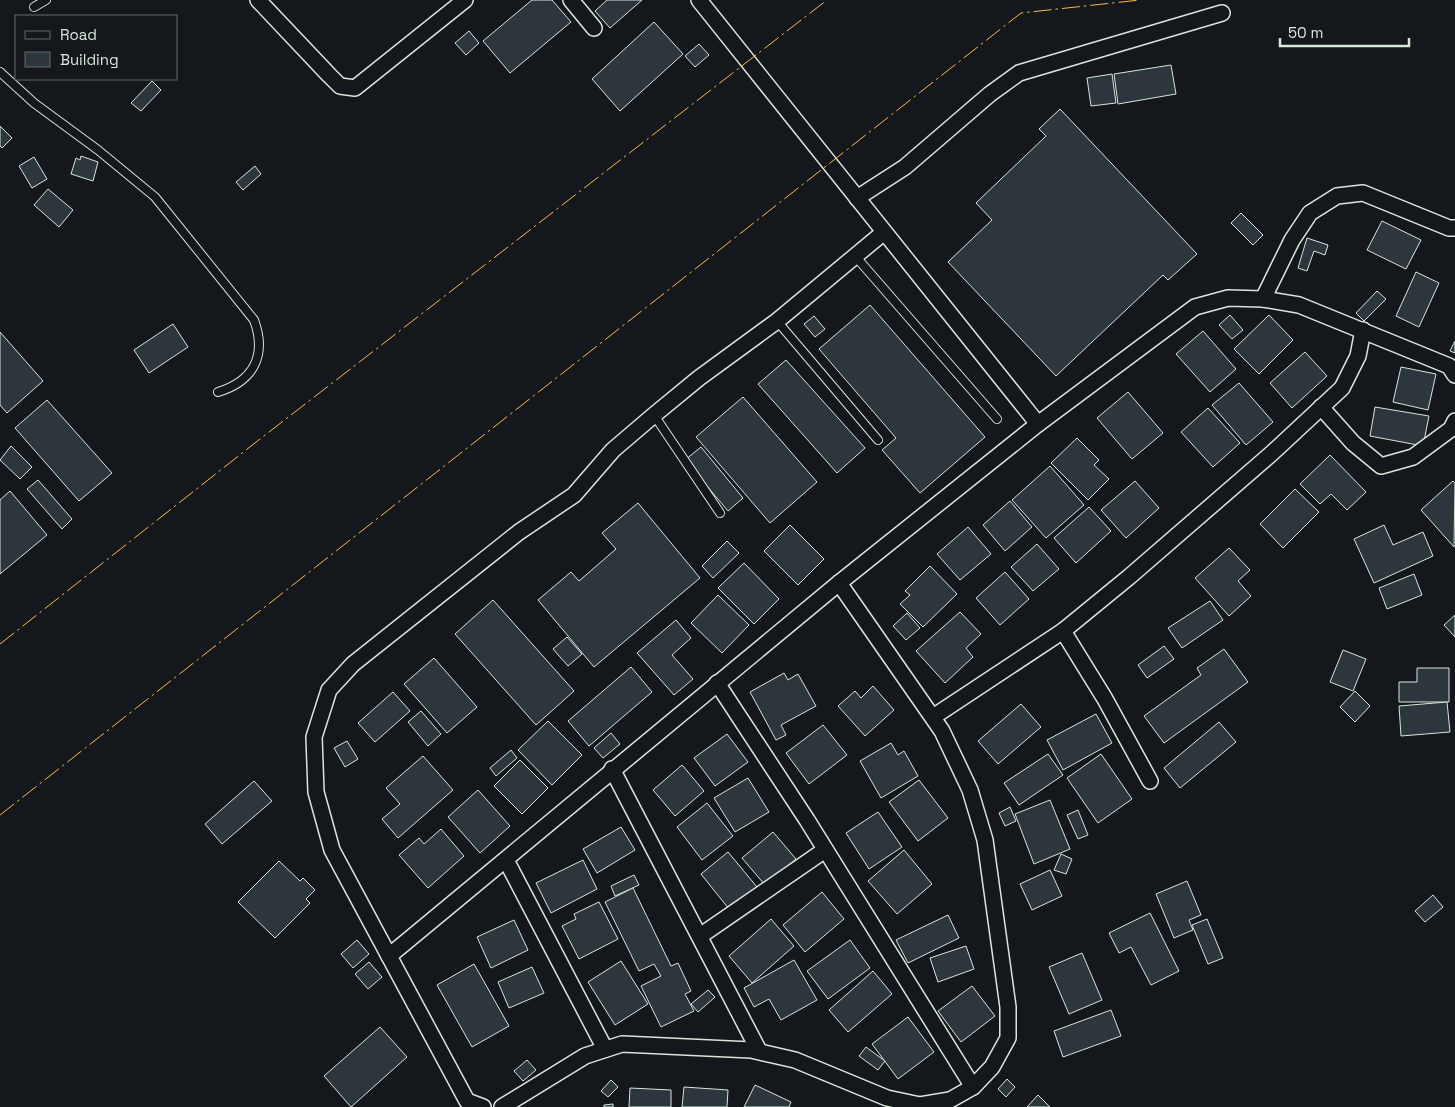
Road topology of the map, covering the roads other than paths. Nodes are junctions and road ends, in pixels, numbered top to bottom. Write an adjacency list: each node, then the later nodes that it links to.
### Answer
1 (46, 0): 6 (lane)
2 (258, 0): 3 (street)
3 (465, 0)
4 (571, 0): 8 (street)
5 (699, 0): 10 (street)
6 (34, 7)
7 (1222, 13): 10 (street)
8 (594, 28)
9 (0, 72): 18 (lane)
10 (857, 198): 12 (street)
11 (1455, 228): 14 (street)
12 (883, 233): 13 (street); 23 (street)
13 (856, 257): 15 (street); 21 (lane)
14 (1263, 299): 16 (street); 23 (street)
15 (777, 321): 20 (street); 24 (lane)
16 (1364, 330): 17 (street); 19 (street)
17 (1455, 376)
18 (218, 392)
19 (1321, 407): 22 (street); 27 (street)
20 (654, 415): 25 (lane); 35 (street)
21 (997, 419)
22 (1455, 421)
23 (1038, 424): 26 (street)
24 (878, 440)
25 (720, 513)
26 (839, 583): 28 (street); 29 (street)
27 (1063, 631): 29 (street); 31 (street)
28 (717, 683): 30 (street); 32 (street)
29 (933, 717): 38 (street)
30 (612, 769): 33 (street); 34 (street)
31 (1150, 781)
32 (826, 850): 34 (street); 38 (street)
33 (506, 860): 35 (street); 36 (street)
34 (700, 936): 37 (street)
35 (389, 956): 39 (street)
36 (605, 1049): 37 (street); 40 (street)
37 (759, 1051): 38 (street)
38 (973, 1087)
39 (483, 1107)
40 (502, 1107)

